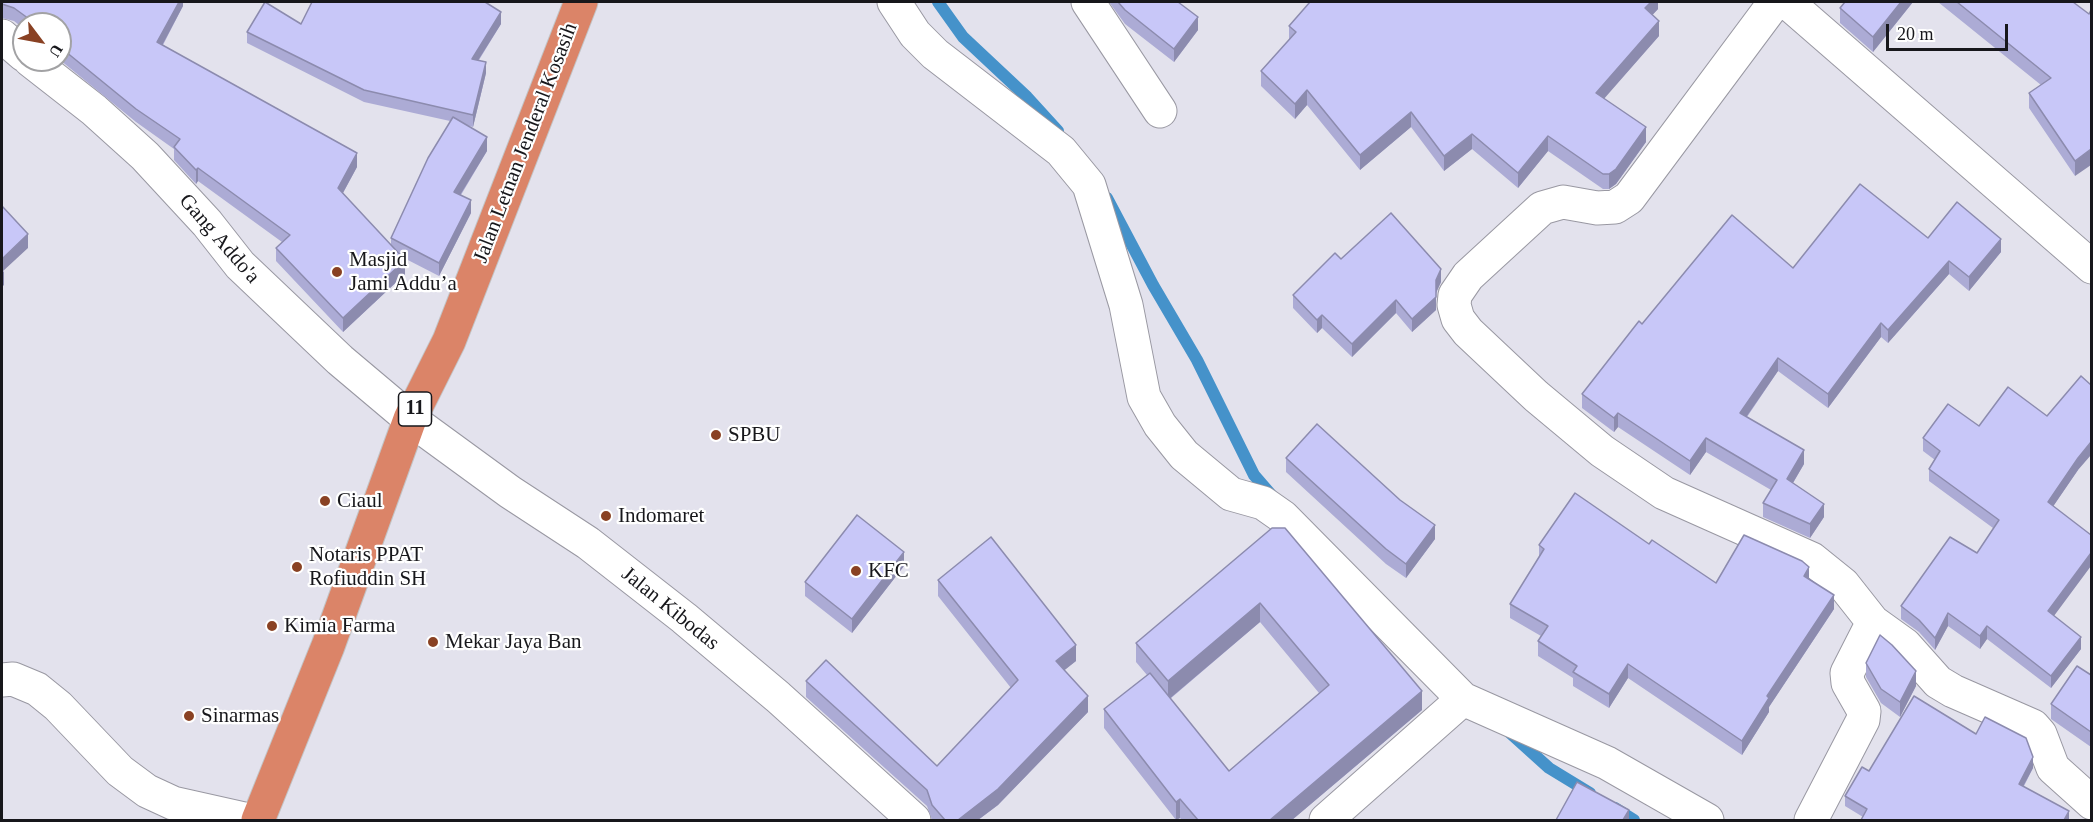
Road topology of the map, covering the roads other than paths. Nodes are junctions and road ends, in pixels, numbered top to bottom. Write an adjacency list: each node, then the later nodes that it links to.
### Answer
1 (581, 2): 9 (highway, Jalan Letnan Jenderal Kosasih / 11)
2 (894, 2): 12 (street)
3 (1088, 2): 7 (street)
4 (1775, 2): 10 (street)
5 (1787, 2): 8 (street)
6 (45, 72): 9 (street, Gang Addo'a)
7 (1160, 111)
8 (2091, 267)
9 (410, 419): 15 (highway, Jalan Letnan Jenderal Kosasih / 11); 16 (street, Jalan Kibodas)
10 (1873, 622): 13 (street); 19 (street)
11 (2, 680): 14 (street)
12 (1463, 699): 17 (street); 18 (street)
13 (2085, 808)
14 (249, 820)
15 (258, 820)
16 (914, 820)
17 (1326, 820)
18 (1707, 820)
19 (1811, 820)

